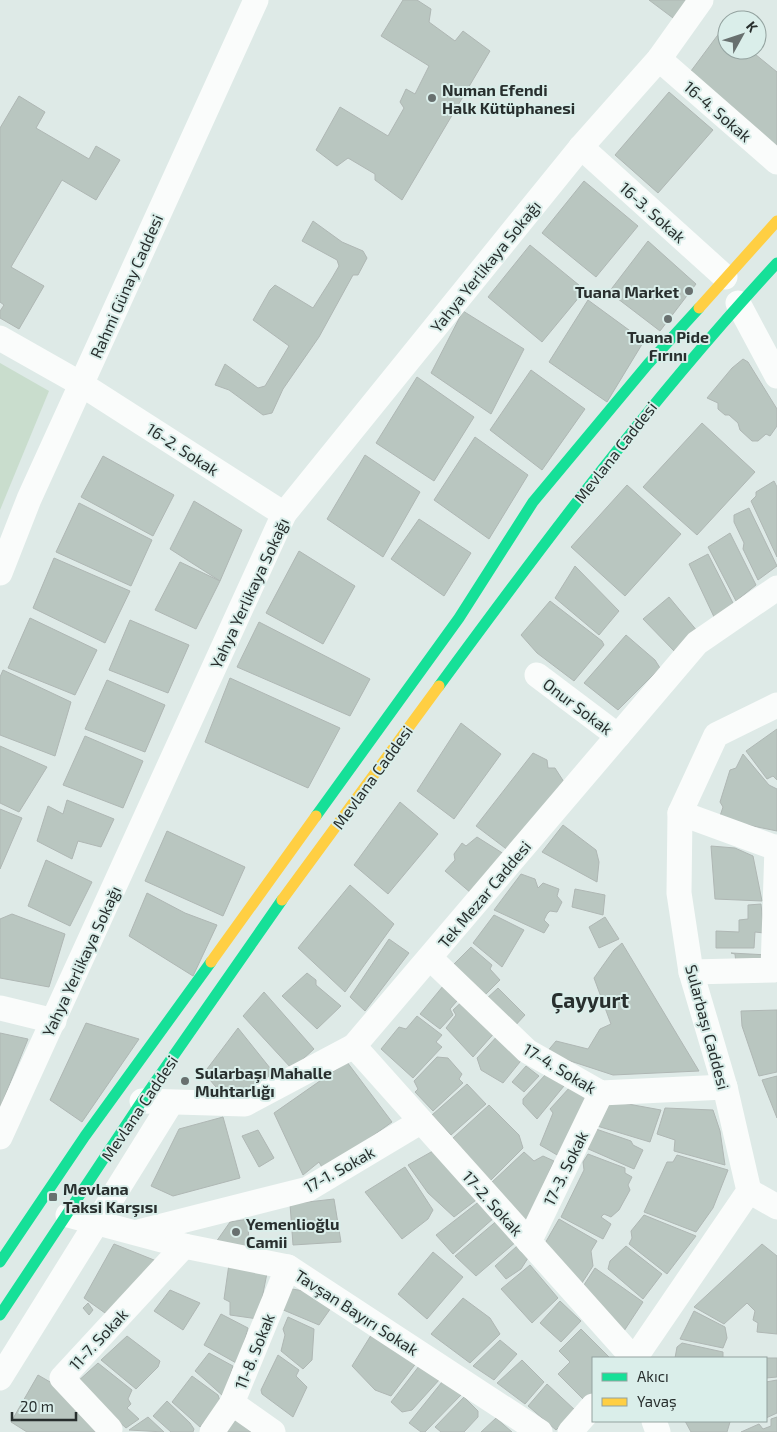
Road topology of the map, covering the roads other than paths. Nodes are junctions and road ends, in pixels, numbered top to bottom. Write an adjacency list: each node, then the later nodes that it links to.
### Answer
1 (256, 0): 12 (street, Rahmi Günay Caddesi)
2 (701, 0): 3 (street, Yahya Yerlikaya Sokağı)
3 (659, 59): 4 (street, Yahya Yerlikaya Sokağı); 5 (street, 16-4. Sokak)
4 (581, 147): 8 (street, 16-3. Sokak); 13 (street, Yahya Yerlikaya Sokağı)
5 (777, 162)
6 (777, 221): 8 (main road, Mevlana Caddesi)
7 (777, 263): 9 (main road, Mevlana Caddesi)
8 (725, 277): 39 (main road, Mevlana Caddesi)
9 (738, 303): 11 (street); 28 (main road, Mevlana Caddesi)
10 (0, 338): 12 (street, 16-2. Sokak)
11 (777, 376)
12 (81, 384): 13 (street, 16-2. Sokak); 14 (street, Rahmi Günay Caddesi)
13 (284, 514): 24 (street, Yahya Yerlikaya Sokağı)
14 (0, 573)
15 (777, 588): 18 (street, Tek Mezar Caddesi)
16 (537, 675): 18 (street, Onur Sokak)
17 (777, 705): 19 (street, Sularbaşı Caddesi)
18 (618, 736): 21 (street, Tek Mezar Caddesi)
19 (680, 813): 20 (street); 22 (street, Sularbaşı Caddesi)
20 (777, 847): 22 (street)
21 (430, 958): 25 (street, Tek Mezar Caddesi); 27 (street, 17-4. Sokak)
22 (691, 972): 26 (street, Sularbaşı Caddesi)
23 (0, 1008): 24 (street)
24 (54, 1021): 31 (street, Yahya Yerlikaya Sokağı)
25 (354, 1046): 29 (street, Tek Mezar Caddesi); 30 (street, 17-2. Sokak)
26 (725, 1087): 27 (street, 17-4. Sokak); 32 (street, Sularbaşı Caddesi)
27 (601, 1093): 37 (street, 17-3. Sokak)
28 (142, 1101): 29 (street, Tek Mezar Caddesi); 34 (main road, Mevlana Caddesi)
29 (171, 1103): 35 (street)
30 (420, 1122): 36 (street, 17-1. Sokak); 37 (street, 17-2. Sokak)
31 (0, 1137)
32 (749, 1191): 33 (street); 43 (street)
33 (777, 1207)
34 (68, 1215): 35 (street, Tavşan Bayırı Sokak); 41 (main road, Mevlana Caddesi)
35 (98, 1222): 36 (street, Tavşan Bayırı Sokak); 44 (street)
36 (136, 1233): 38 (street, Tavşan Bayırı Sokak)
37 (529, 1242): 42 (street, 17-2. Sokak)
38 (184, 1246): 40 (street, Tavşan Bayırı Sokak); 47 (street, 11-7. Sokak)
39 (0, 1262)
40 (288, 1267): 45 (street, 11-8. Sokak); 50 (street, Tavşan Bayırı Sokak)
41 (0, 1315)
42 (633, 1357)
43 (635, 1357)
44 (0, 1378)
45 (232, 1403): 48 (street, 11-8. Sokak); 49 (street)
46 (592, 1407): 51 (street)
47 (108, 1432)
48 (212, 1432)
49 (273, 1432)
50 (540, 1432)
51 (570, 1432)

